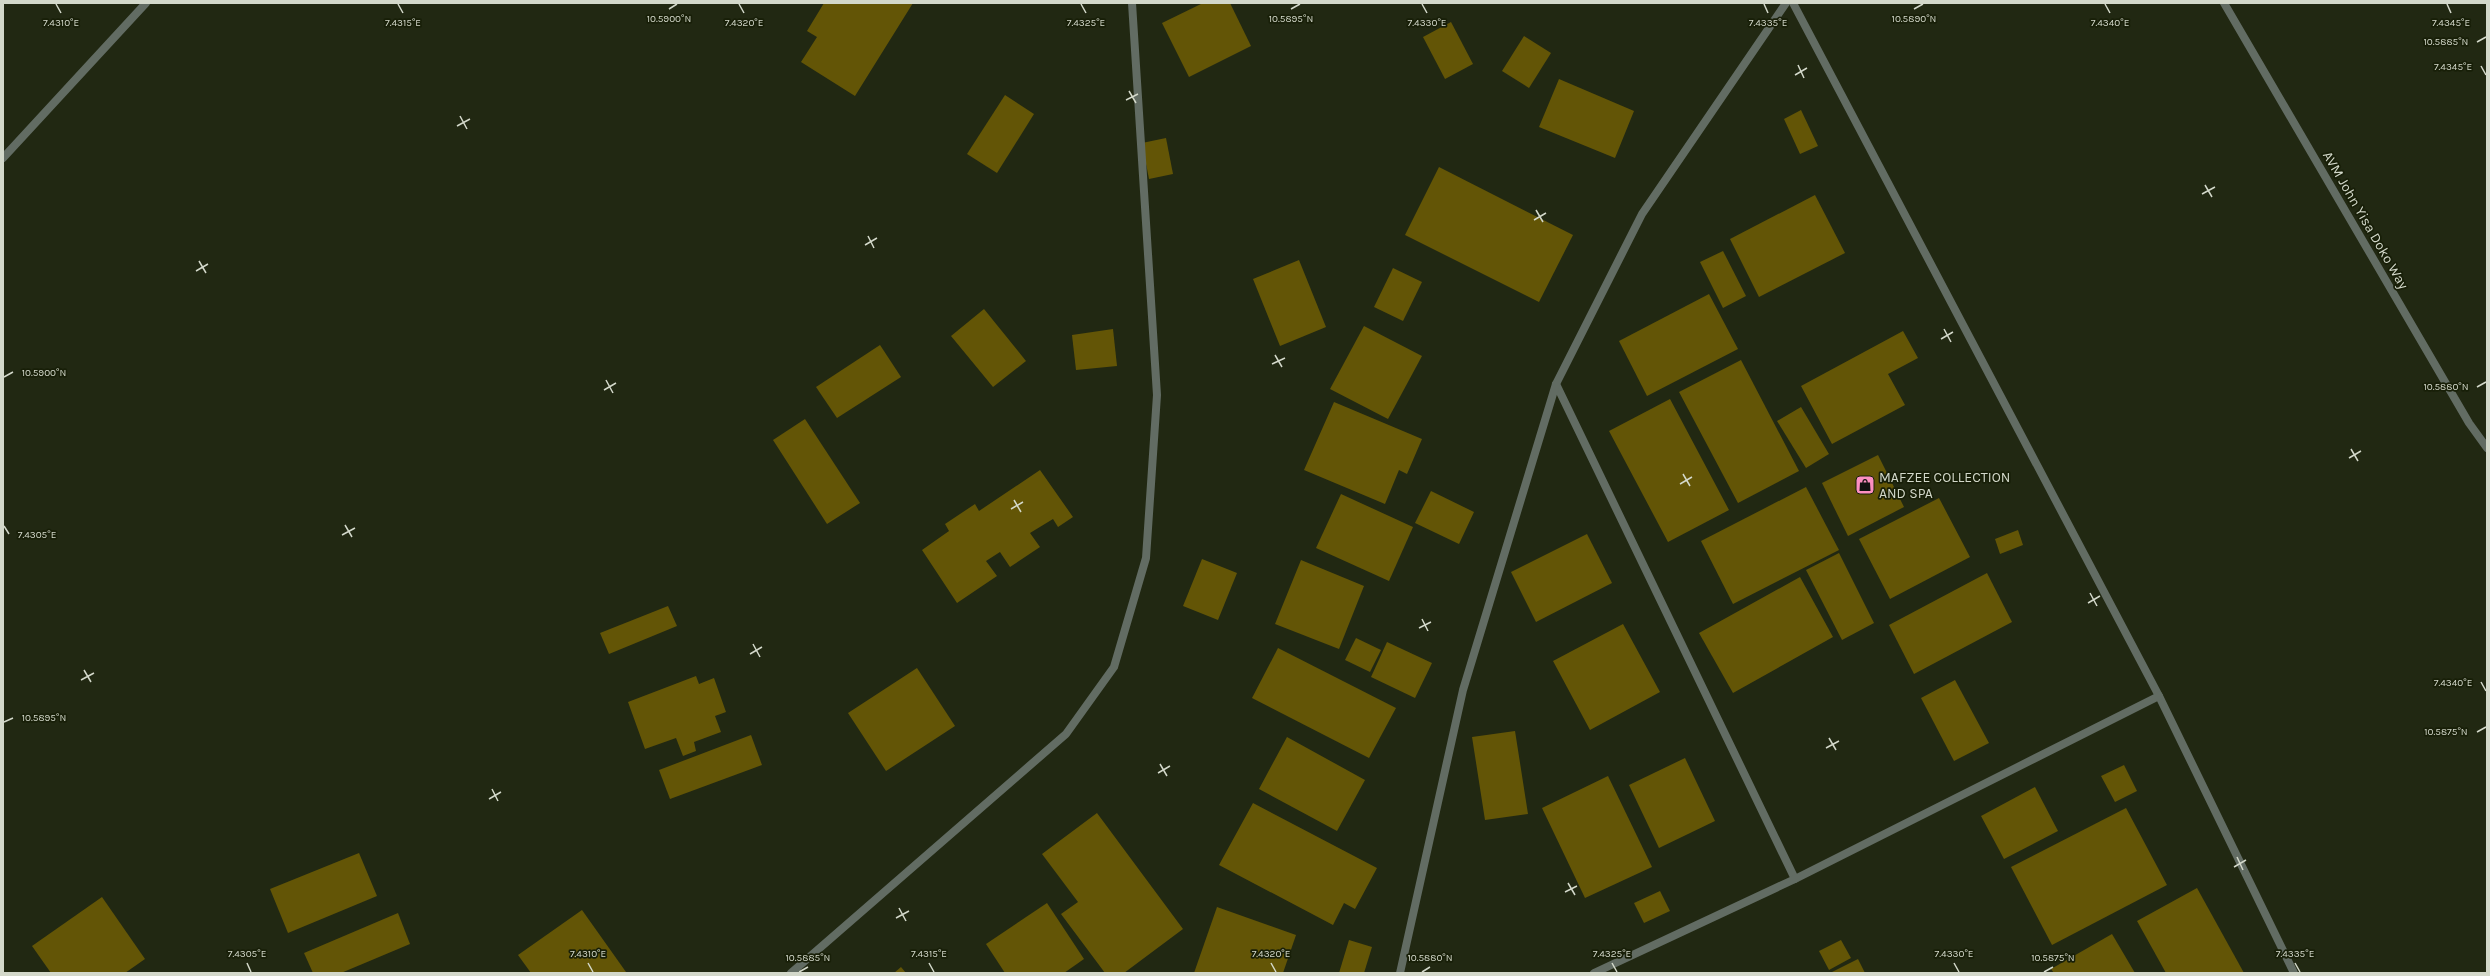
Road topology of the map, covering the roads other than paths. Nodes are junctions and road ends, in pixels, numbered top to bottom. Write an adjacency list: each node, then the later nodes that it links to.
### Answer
1 (146, 3): 6 (street)
2 (1132, 3): 11 (street)
3 (1786, 3): 7 (street)
4 (1793, 3): 9 (street)
5 (2224, 3): 8 (street, AVM John Yisa Doko Way)
6 (3, 158)
7 (1556, 384): 10 (street); 12 (street)
8 (2487, 448)
9 (2159, 696): 10 (street); 14 (street)
10 (1795, 879): 13 (street)
11 (791, 973)
12 (1400, 973)
13 (1594, 973)
14 (2294, 973)

